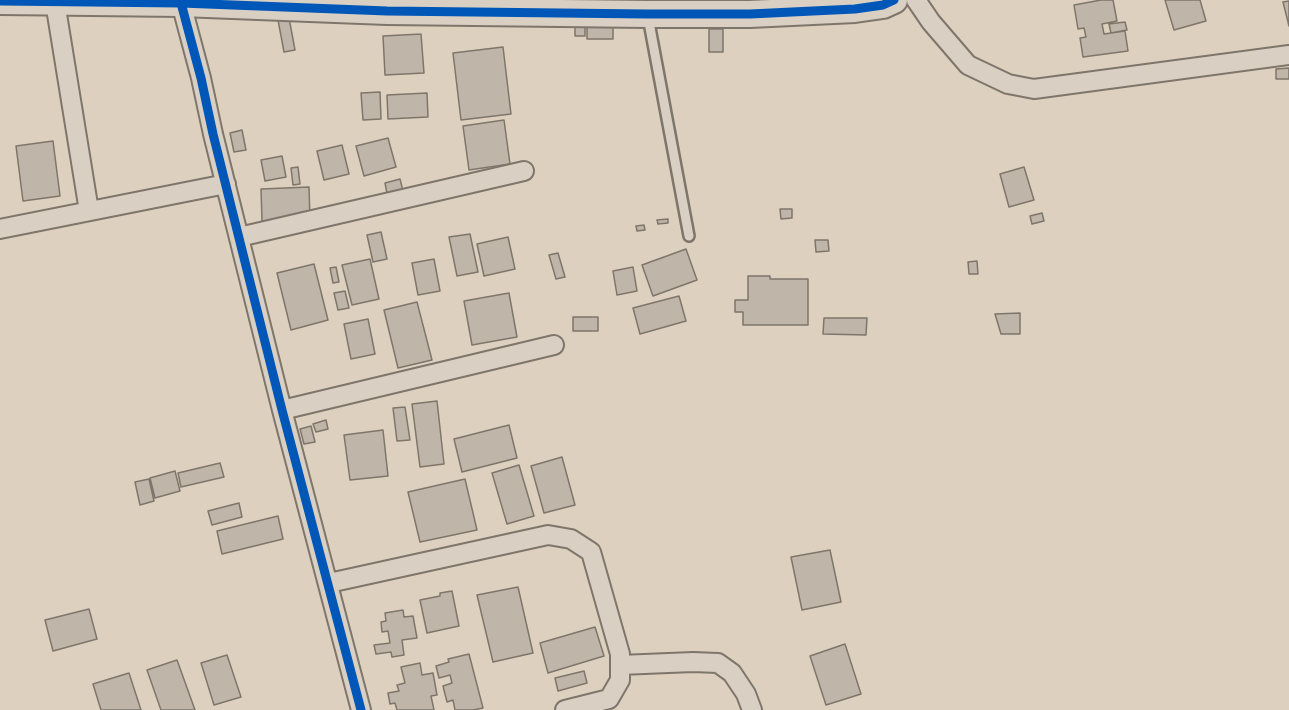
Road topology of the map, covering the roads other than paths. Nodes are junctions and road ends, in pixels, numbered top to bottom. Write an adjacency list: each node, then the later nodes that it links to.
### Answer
1 (894, 0): 7 (street)
2 (916, 0): 8 (street)
3 (0, 1): 4 (street)
4 (55, 2): 5 (street); 11 (street)
5 (181, 3): 6 (street); 10 (street)
6 (387, 5): 7 (street)
7 (647, 14): 13 (lane)
8 (1289, 55)
9 (524, 171): 14 (street)
10 (226, 184): 11 (street); 14 (street)
11 (90, 211): 12 (street)
12 (0, 229)
13 (689, 236)
14 (239, 237): 16 (street)
15 (554, 345): 16 (street)
16 (282, 410): 17 (street)
17 (329, 584): 18 (street); 19 (street)
18 (620, 666): 20 (street); 21 (street)
19 (361, 710)
20 (565, 710)
21 (752, 710)

